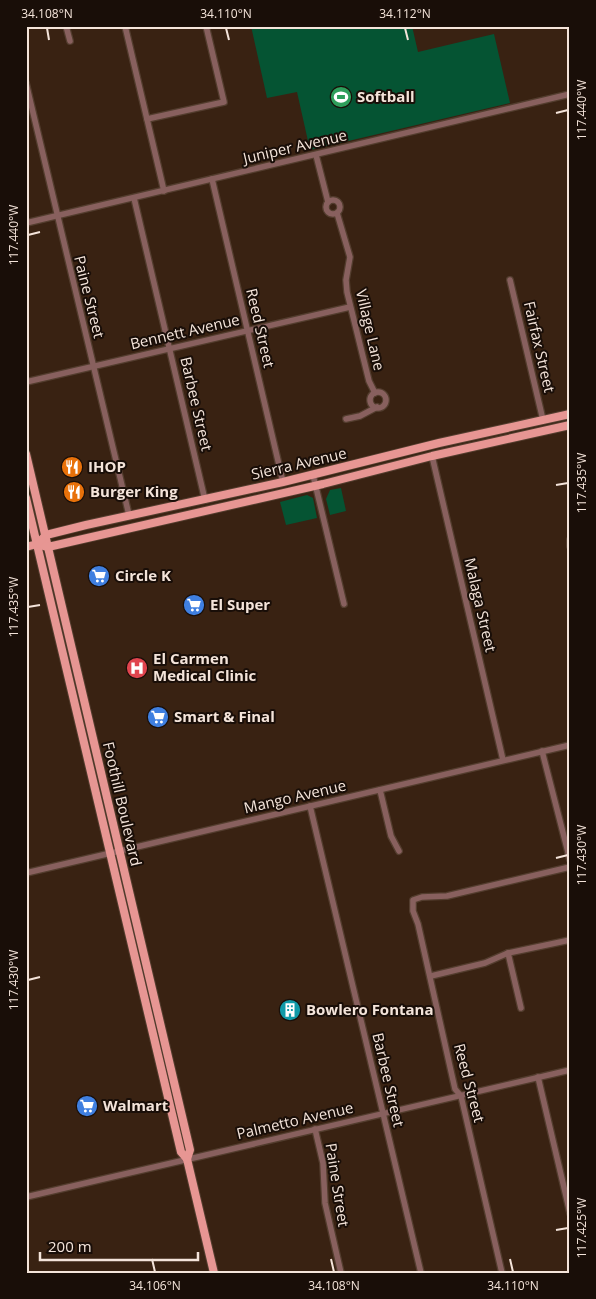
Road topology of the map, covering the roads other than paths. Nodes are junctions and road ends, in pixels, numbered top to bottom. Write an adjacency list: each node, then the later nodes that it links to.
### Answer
1 (66, 26): 4 (street)
2 (125, 26): 7 (street)
3 (206, 26): 7 (street)
4 (70, 41)
5 (26, 83): 14 (street, Paine Street)
6 (570, 94): 8 (street, Juniper Avenue)
7 (147, 119): 10 (street)
8 (316, 155): 9 (street, Juniper Avenue); 12 (street)
9 (212, 179): 10 (street, Juniper Avenue); 18 (street, Reed Street)
10 (164, 191): 11 (street, Juniper Avenue)
11 (134, 198): 14 (street, Juniper Avenue); 19 (street, Barbee Street)
12 (328, 202): 13 (street); 13 (street)
13 (337, 213): 17 (street, Village Lane)
14 (57, 216): 15 (street, Juniper Avenue); 20 (street, Paine Street)
15 (26, 224)
16 (510, 280): 26 (street, Fairfax Street)
17 (350, 307): 18 (street, Bennett Avenue); 22 (street, Village Lane)
18 (248, 331): 19 (street, Bennett Avenue); 31 (street, Reed Street)
19 (170, 349): 20 (street, Bennett Avenue); 34 (street, Barbee Street)
20 (93, 366): 21 (street, Bennett Avenue); 35 (street, Paine Street)
21 (26, 382)
22 (375, 393): 23 (street); 23 (street)
23 (377, 408): 25 (street)
24 (570, 414): 26 (main road, Sierra Avenue)
25 (346, 419)
26 (544, 420): 30 (main road, Sierra Avenue)
27 (570, 425): 29 (main road, Sierra Avenue)
28 (26, 454): 36 (main road, Foothill Boulevard)
29 (432, 456): 32 (main road, Sierra Avenue); 45 (street, Malaga Street)
30 (313, 475): 31 (main road, Sierra Avenue); 32 (street)
31 (283, 482): 34 (main road, Sierra Avenue)
32 (316, 485): 41 (main road, Sierra Avenue); 42 (street)
33 (26, 498): 38 (main road, Foothill Boulevard)
34 (205, 500): 35 (main road, Sierra Avenue)
35 (128, 515): 36 (main road, Sierra Avenue)
36 (46, 535): 38 (main road); 41 (main road, Foothill Boulevard)
37 (570, 540): 39 (street)
38 (37, 544): 40 (main road); 41 (main road, Sierra Avenue); 50 (main road, Foothill Boulevard)
39 (570, 546)
40 (26, 547)
41 (48, 547): 48 (main road, Foothill Boulevard)
42 (344, 604)
43 (570, 745): 44 (street, Mango Avenue)
44 (542, 751): 45 (street, Mango Avenue); 51 (street)
45 (503, 760): 46 (street, Mango Avenue)
46 (380, 790): 47 (street, Mango Avenue); 49 (street)
47 (310, 806): 48 (street, Mango Avenue); 63 (street, Barbee Street)
48 (119, 851): 50 (street, Mango Avenue); 57 (main road, Foothill Boulevard)
49 (399, 851)
50 (110, 853): 53 (street, Mango Avenue); 58 (main road, Foothill Boulevard)
51 (570, 860)
52 (570, 867): 56 (street, Reed Street)
53 (26, 873)
54 (570, 940): 55 (street)
55 (508, 954): 56 (street); 59 (street)
56 (431, 976): 62 (street, Reed Street)
57 (152, 989): 58 (main road); 65 (main road, Foothill Boulevard)
58 (143, 991): 65 (main road, Foothill Boulevard)
59 (521, 1008)
60 (570, 1070): 61 (street, Palmetto Avenue)
61 (538, 1077): 62 (street, Palmetto Avenue); 67 (street)
62 (461, 1096): 63 (street, Palmetto Avenue); 71 (street, Reed Street)
63 (383, 1113): 64 (street, Palmetto Avenue); 70 (street, Barbee Street)
64 (315, 1129): 65 (street, Palmetto Avenue); 69 (street, Paine Street)
65 (187, 1159): 66 (street, Palmetto Avenue); 68 (main road, Foothill Boulevard)
66 (26, 1197)
67 (570, 1213)
68 (214, 1273)
69 (341, 1273)
70 (421, 1273)
71 (502, 1273)

